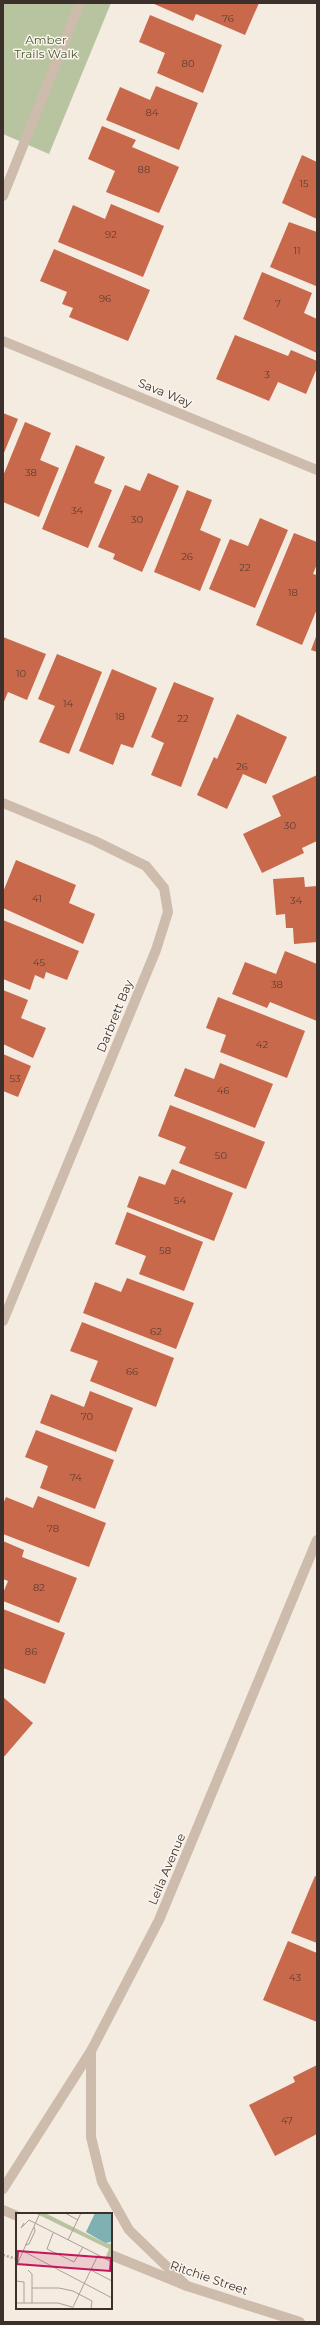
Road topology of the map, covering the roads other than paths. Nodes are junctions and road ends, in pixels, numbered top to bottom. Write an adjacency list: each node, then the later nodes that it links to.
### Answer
1 (80, 3): 2 (street)
2 (3, 196)
3 (3, 341): 4 (street, Sava Way)
4 (317, 470)
5 (3, 803): 6 (street, Darbrett Bay)
6 (3, 1321)
7 (317, 1540): 8 (street, Leila Avenue)
8 (91, 2051): 9 (street, Leila Avenue); 13 (street)
9 (3, 2189)
10 (3, 2210): 11 (street)
11 (16, 2216)
12 (112, 2254): 13 (street, Ritchie Street)
13 (187, 2286): 14 (street, Ritchie Street)
14 (300, 2322)

